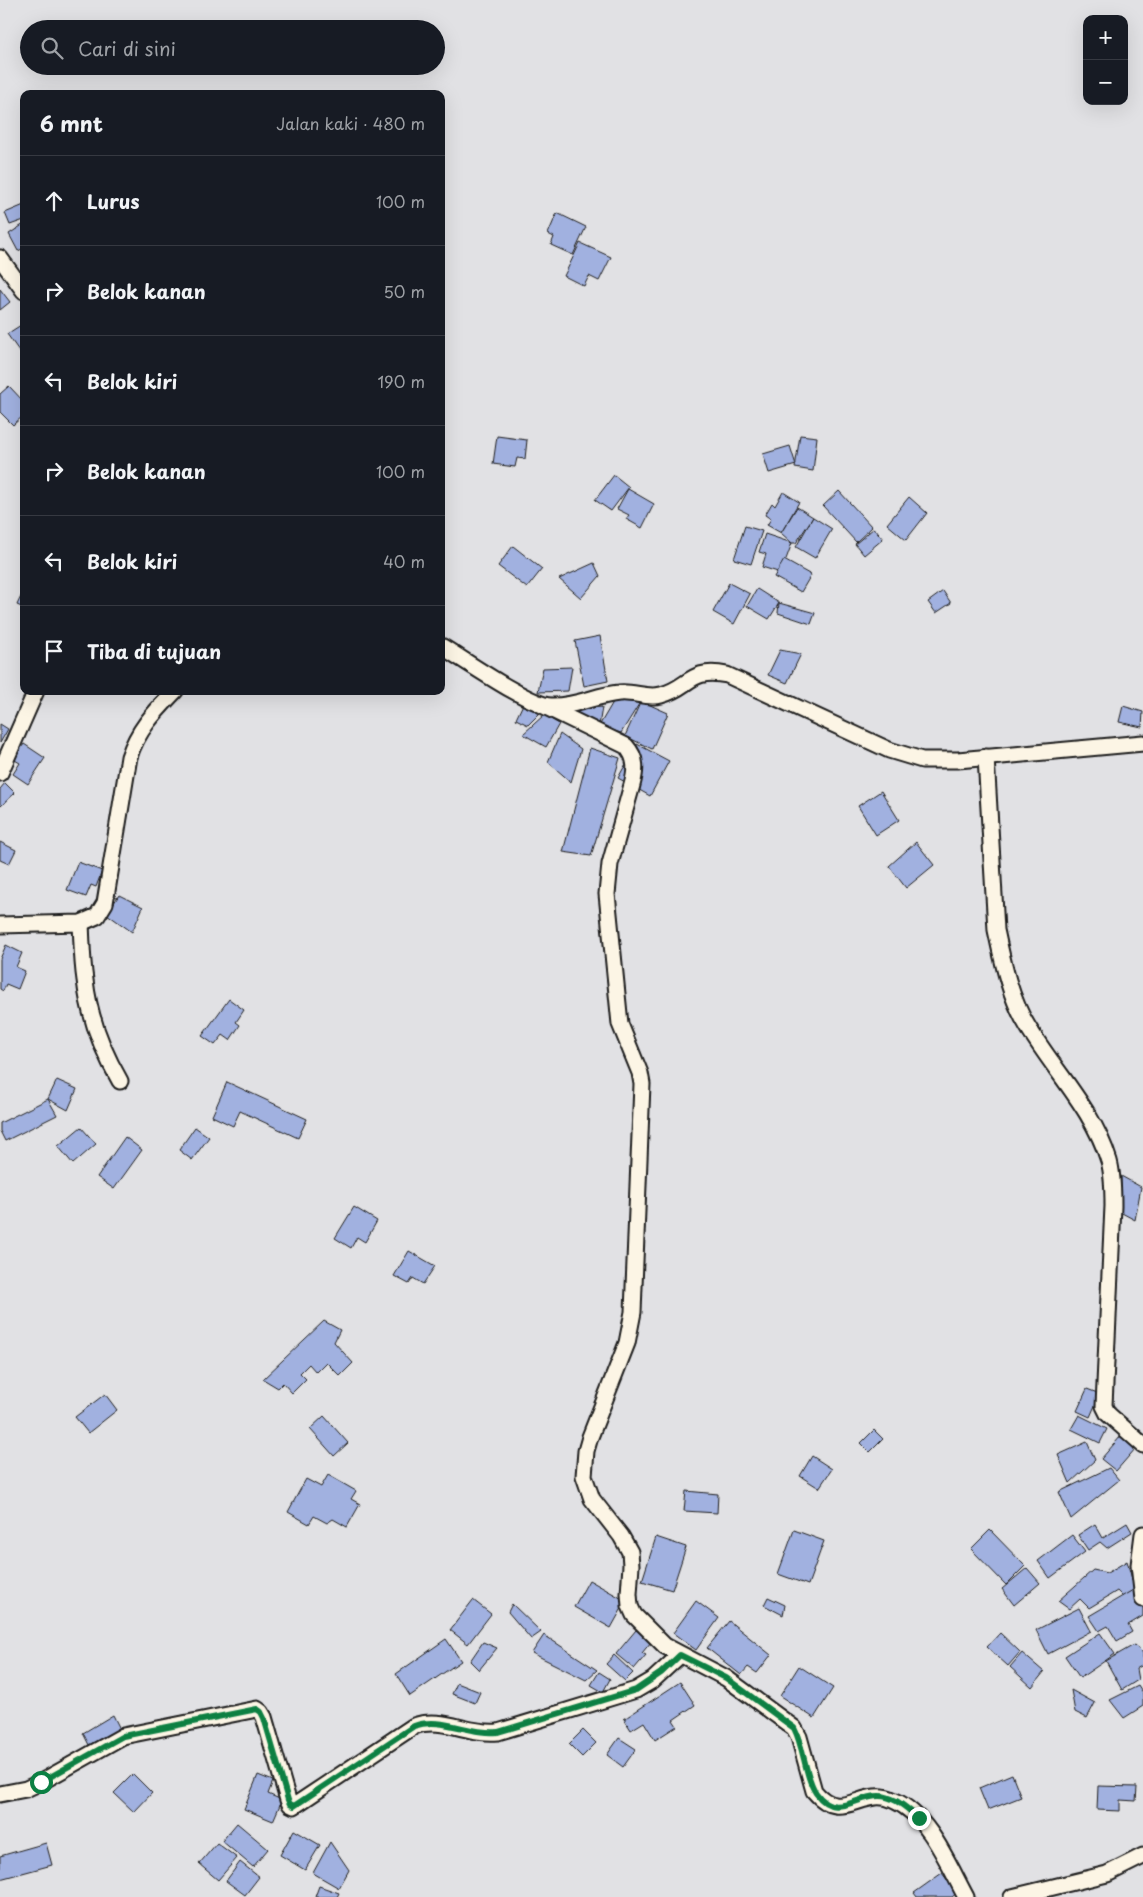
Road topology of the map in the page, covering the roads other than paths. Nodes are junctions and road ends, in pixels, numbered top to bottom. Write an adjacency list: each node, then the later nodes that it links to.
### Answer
1 (0, 258): 2 (street)
2 (20, 286)
3 (445, 648): 6 (street)
4 (34, 695): 9 (street)
5 (171, 695): 10 (street)
6 (540, 704): 8 (street); 16 (street)
7 (1143, 743): 8 (street)
8 (986, 757): 13 (street)
9 (0, 773)
10 (81, 922): 11 (street); 12 (street)
11 (0, 925)
12 (120, 1081)
13 (1143, 1445)
14 (1143, 1534): 15 (street)
15 (1143, 1599)
16 (680, 1655): 17 (street); 19 (street)
17 (0, 1794)
18 (1143, 1856): 20 (street)
19 (966, 1897)
20 (1012, 1897)

